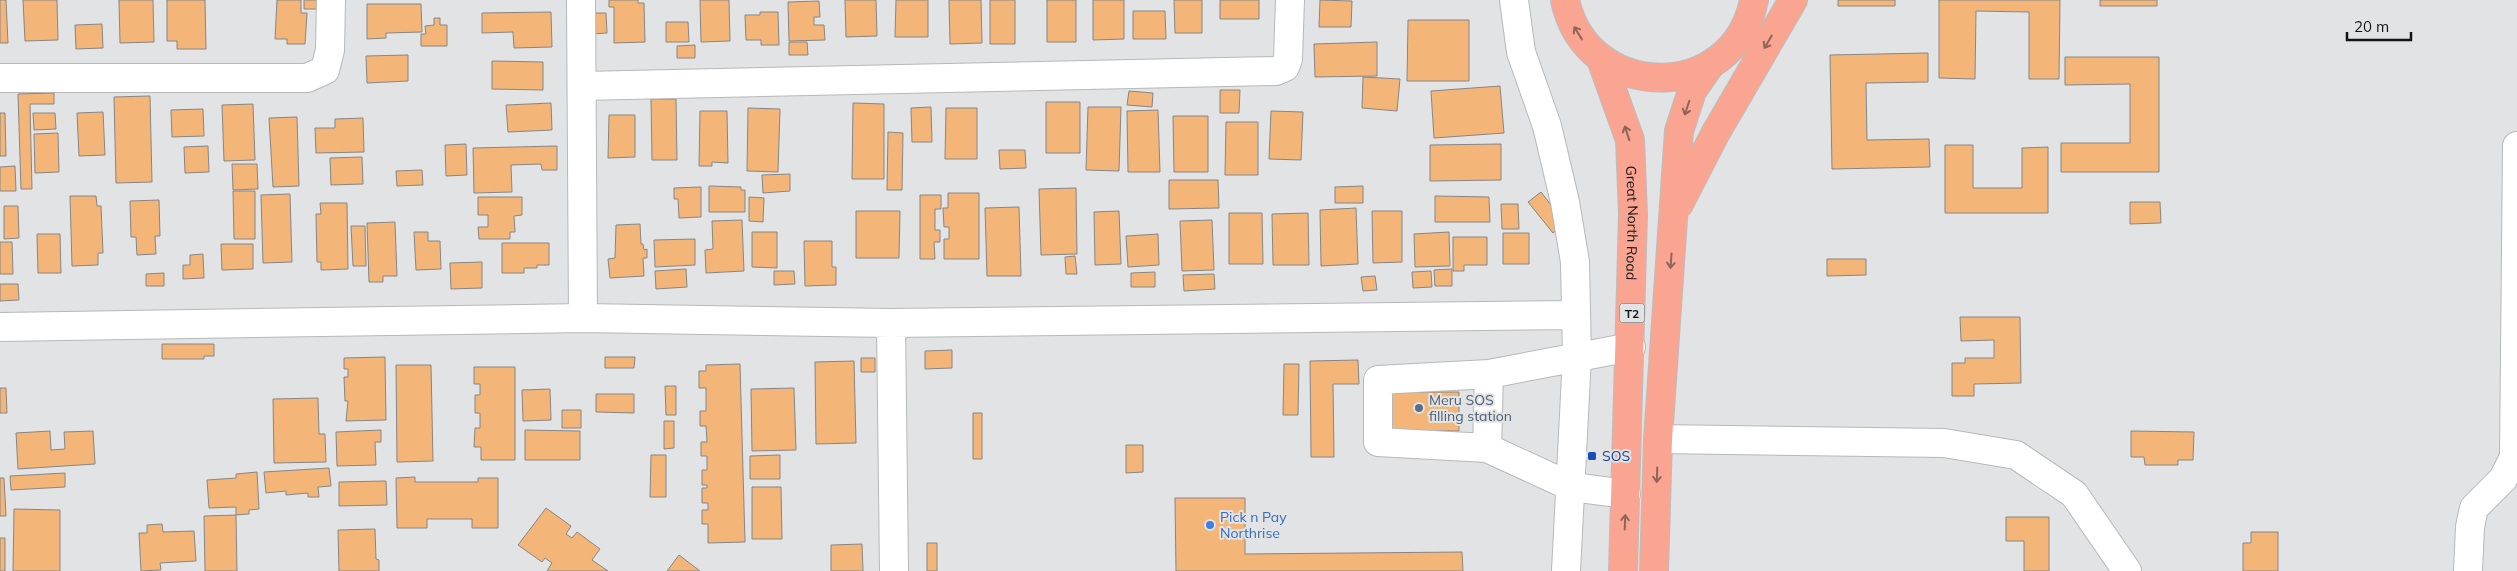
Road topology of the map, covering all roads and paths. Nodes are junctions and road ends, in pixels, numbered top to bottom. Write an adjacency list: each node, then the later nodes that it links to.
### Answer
1 (330, 0): 10 (street)
2 (581, 0): 11 (street)
3 (1290, 0): 11 (street)
4 (1514, 0): 14 (street)
5 (1565, 0): 8 (main road, T2, one-way to 5)
6 (1793, 0): 13 (main road, one-way to 13)
7 (1754, 1): 9 (main road, T2)
8 (1602, 59): 9 (main road, T2); 18 (main road, Great North Road / T2, one-way to 8)
9 (1710, 65): 13 (main road, T2, one-way to 13)
10 (0, 78)
11 (582, 86): 15 (street)
12 (2517, 146): 30 (street)
13 (1675, 212): 21 (main road, T2, one-way to 21)
14 (1576, 315): 16 (street); 19 (street)
15 (582, 318): 16 (street); 17 (street)
16 (891, 323): 25 (street)
17 (0, 327)
18 (1631, 347): 19 (street); 24 (main road, Great North Road / T2)
19 (1577, 356): 20 (street); 23 (street)
20 (1489, 374): 22 (street); 22 (street)
21 (1658, 439): 28 (main road, T2, one-way to 28); 29 (street)
22 (1487, 448): 23 (street)
23 (1572, 486): 24 (street); 26 (street)
24 (1626, 494): 27 (main road, Great North Road / T2, one-way to 24)
25 (894, 571)
26 (1566, 571)
27 (1624, 571)
28 (1654, 571)
29 (2127, 571)
30 (2468, 571)

